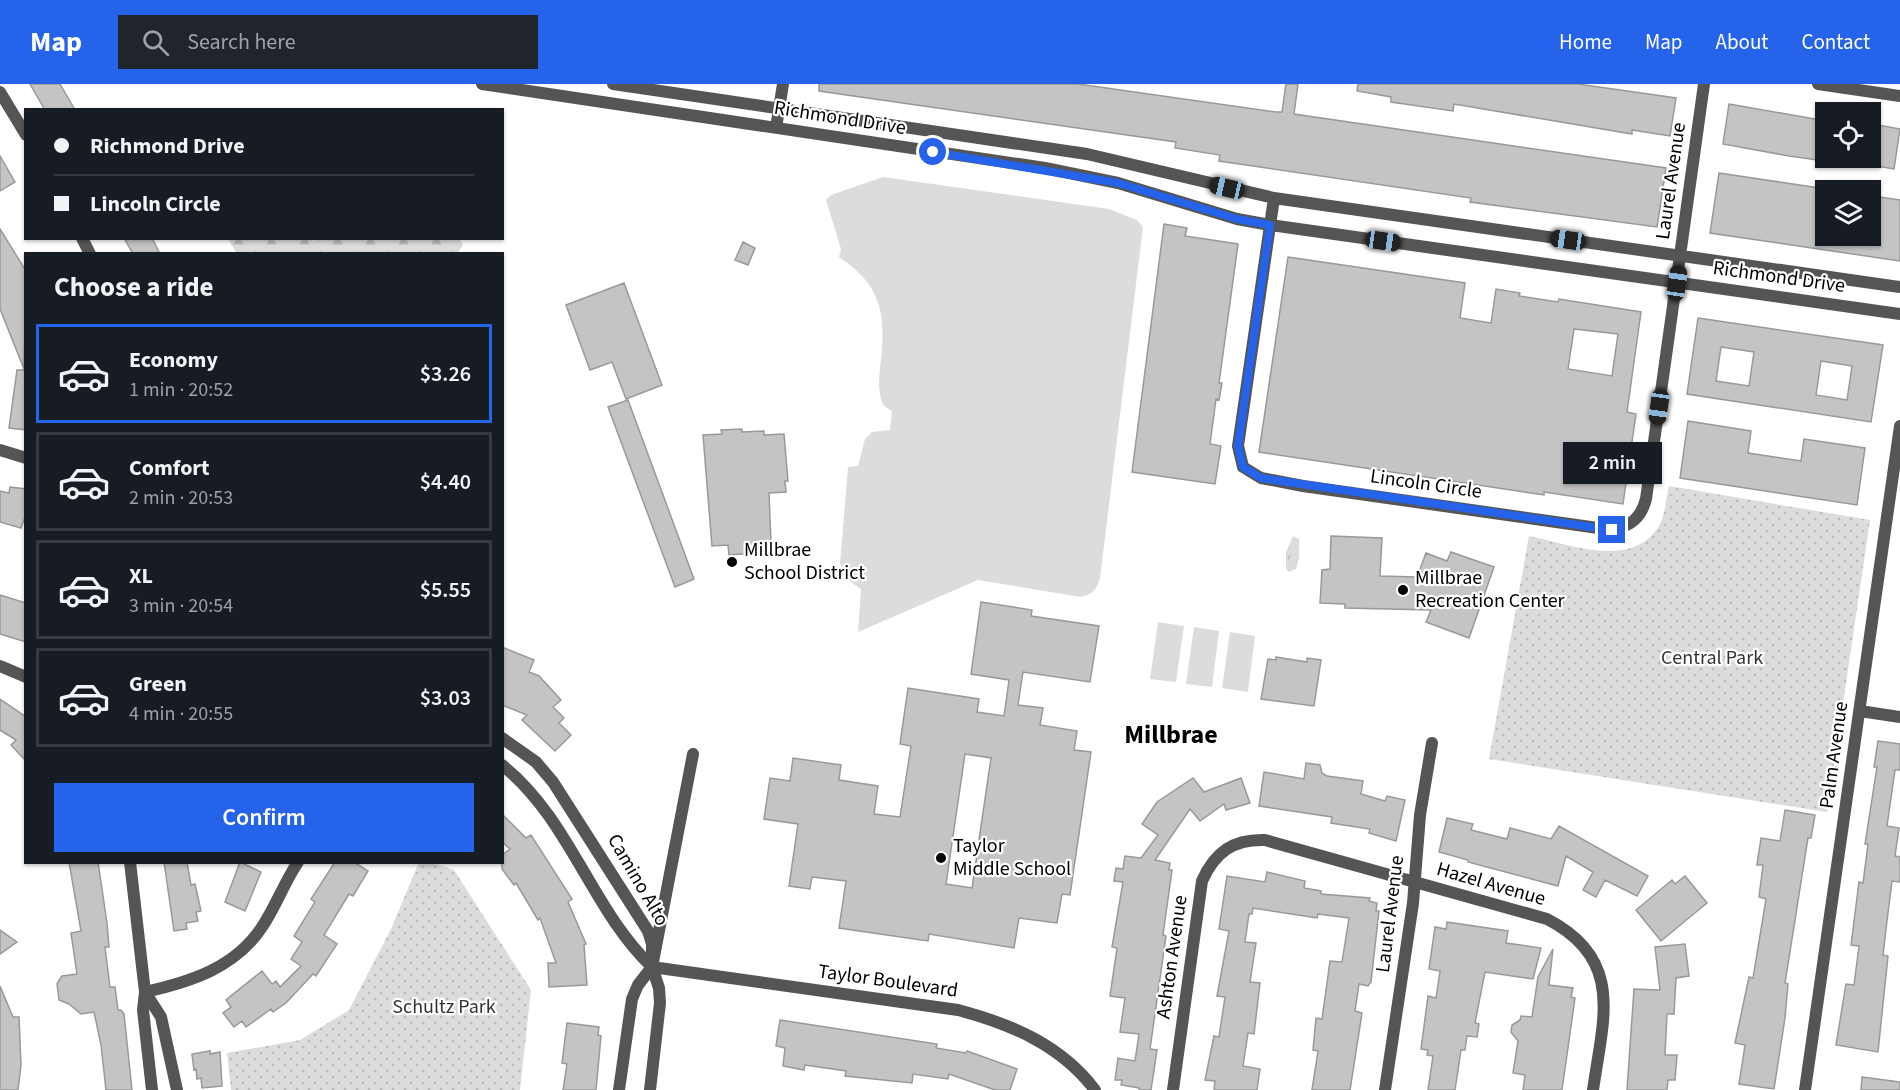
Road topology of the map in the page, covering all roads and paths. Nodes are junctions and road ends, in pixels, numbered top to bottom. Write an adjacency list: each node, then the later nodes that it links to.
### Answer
1 (482, 84): 10 (street, Richmond Drive)
2 (613, 84): 9 (street, Richmond Drive)
3 (783, 84): 9 (street)
4 (1704, 84): 14 (street, Laurel Avenue)
5 (1818, 84): 6 (street)
6 (1875, 88): 8 (street)
7 (0, 92): 11 (street)
8 (1900, 96)
9 (779, 107): 10 (street); 12 (street, Richmond Drive)
10 (776, 128): 13 (street, Richmond Drive)
11 (24, 132)
12 (1274, 198): 13 (street, Lincoln Circle); 14 (street, Richmond Drive)
13 (1270, 225): 15 (street, Richmond Drive); 15 (street, Lincoln Circle)
14 (1680, 256): 15 (street, Laurel Avenue); 16 (street, Richmond Drive)
15 (1677, 283): 17 (street, Richmond Drive)
16 (1900, 287)
17 (1900, 314)
18 (1900, 426): 23 (street, Palm Avenue)
19 (0, 450): 20 (street)
20 (24, 457)
21 (0, 666): 22 (street)
22 (24, 676)
23 (1860, 711): 24 (street); 45 (street, Palm Avenue)
24 (1900, 717)
25 (504, 739): 35 (street, Camino Alto)
26 (1432, 743): 34 (street, Laurel Avenue)
27 (693, 754): 35 (street)
28 (504, 767): 35 (street, Camino Alto)
29 (1234, 843): 34 (street, Hazel Avenue); 42 (street, Ashton Avenue)
30 (130, 864): 36 (street)
31 (285, 864): 33 (street)
32 (297, 864): 33 (street)
33 (284, 882): 36 (street)
34 (1414, 882): 43 (street, Laurel Avenue); 44 (street, Hazel Avenue)
35 (652, 967): 39 (street); 40 (street); 41 (street, Taylor Boulevard)
36 (145, 992): 37 (street); 38 (street)
37 (152, 1090)
38 (177, 1090)
39 (619, 1090)
40 (650, 1090)
41 (1095, 1090)
42 (1173, 1090)
43 (1385, 1090)
44 (1593, 1090)
45 (1805, 1090)

